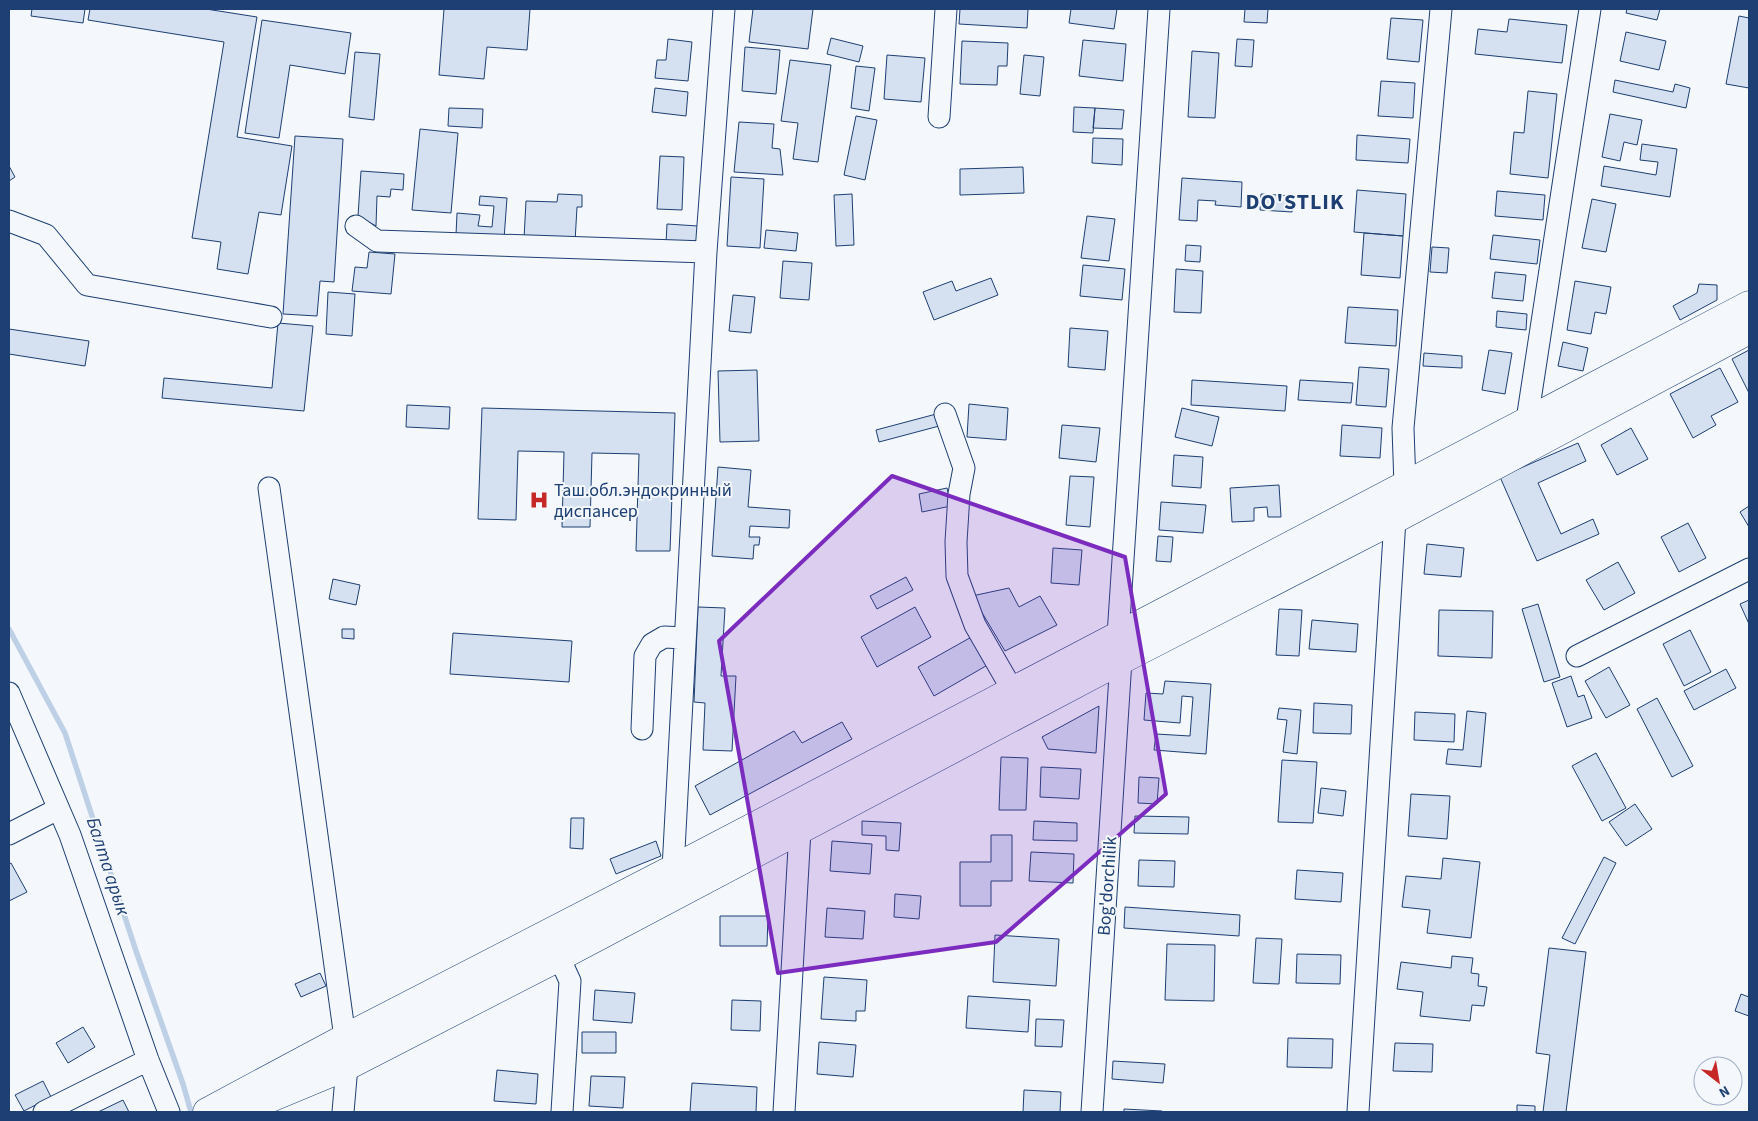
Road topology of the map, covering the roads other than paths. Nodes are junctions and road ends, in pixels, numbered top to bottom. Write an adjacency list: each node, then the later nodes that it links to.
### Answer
1 (724, 9): 9 (street)
2 (946, 9): 6 (street)
3 (1159, 9): 20 (street, Bog'dorchilik)
4 (1440, 9): 15 (street)
5 (1590, 9): 14 (street)
6 (939, 117)
7 (9, 221): 11 (street)
8 (356, 226): 9 (street)
9 (706, 252): 19 (street)
10 (1749, 306): 14 (main road)
11 (271, 317)
12 (1749, 330): 17 (main road)
13 (945, 414): 22 (street)
14 (1527, 420): 15 (main road)
15 (1405, 485): 20 (main road)
16 (269, 488): 30 (street)
17 (1395, 519): 20 (main road); 40 (street)
18 (1749, 568): 21 (street)
19 (685, 638): 24 (street); 28 (street)
20 (1119, 648): 22 (main road); 26 (main road); 39 (street, Bog'dorchilik)
21 (1577, 656)
22 (1013, 691): 28 (main road)
23 (10, 698): 25 (street)
24 (642, 729)
25 (58, 809): 27 (street); 31 (street)
26 (800, 830): 29 (main road); 38 (street)
27 (9, 834)
28 (674, 868): 30 (main road)
29 (559, 957): 32 (main road); 37 (street)
30 (345, 1038): 32 (street); 33 (main road)
31 (148, 1060): 34 (street); 35 (street)
32 (347, 1066): 33 (main road); 36 (street)
33 (218, 1111)
34 (44, 1112)
35 (169, 1112)
36 (343, 1112)
37 (562, 1112)
38 (784, 1112)
39 (1092, 1112)
40 (1358, 1112)

